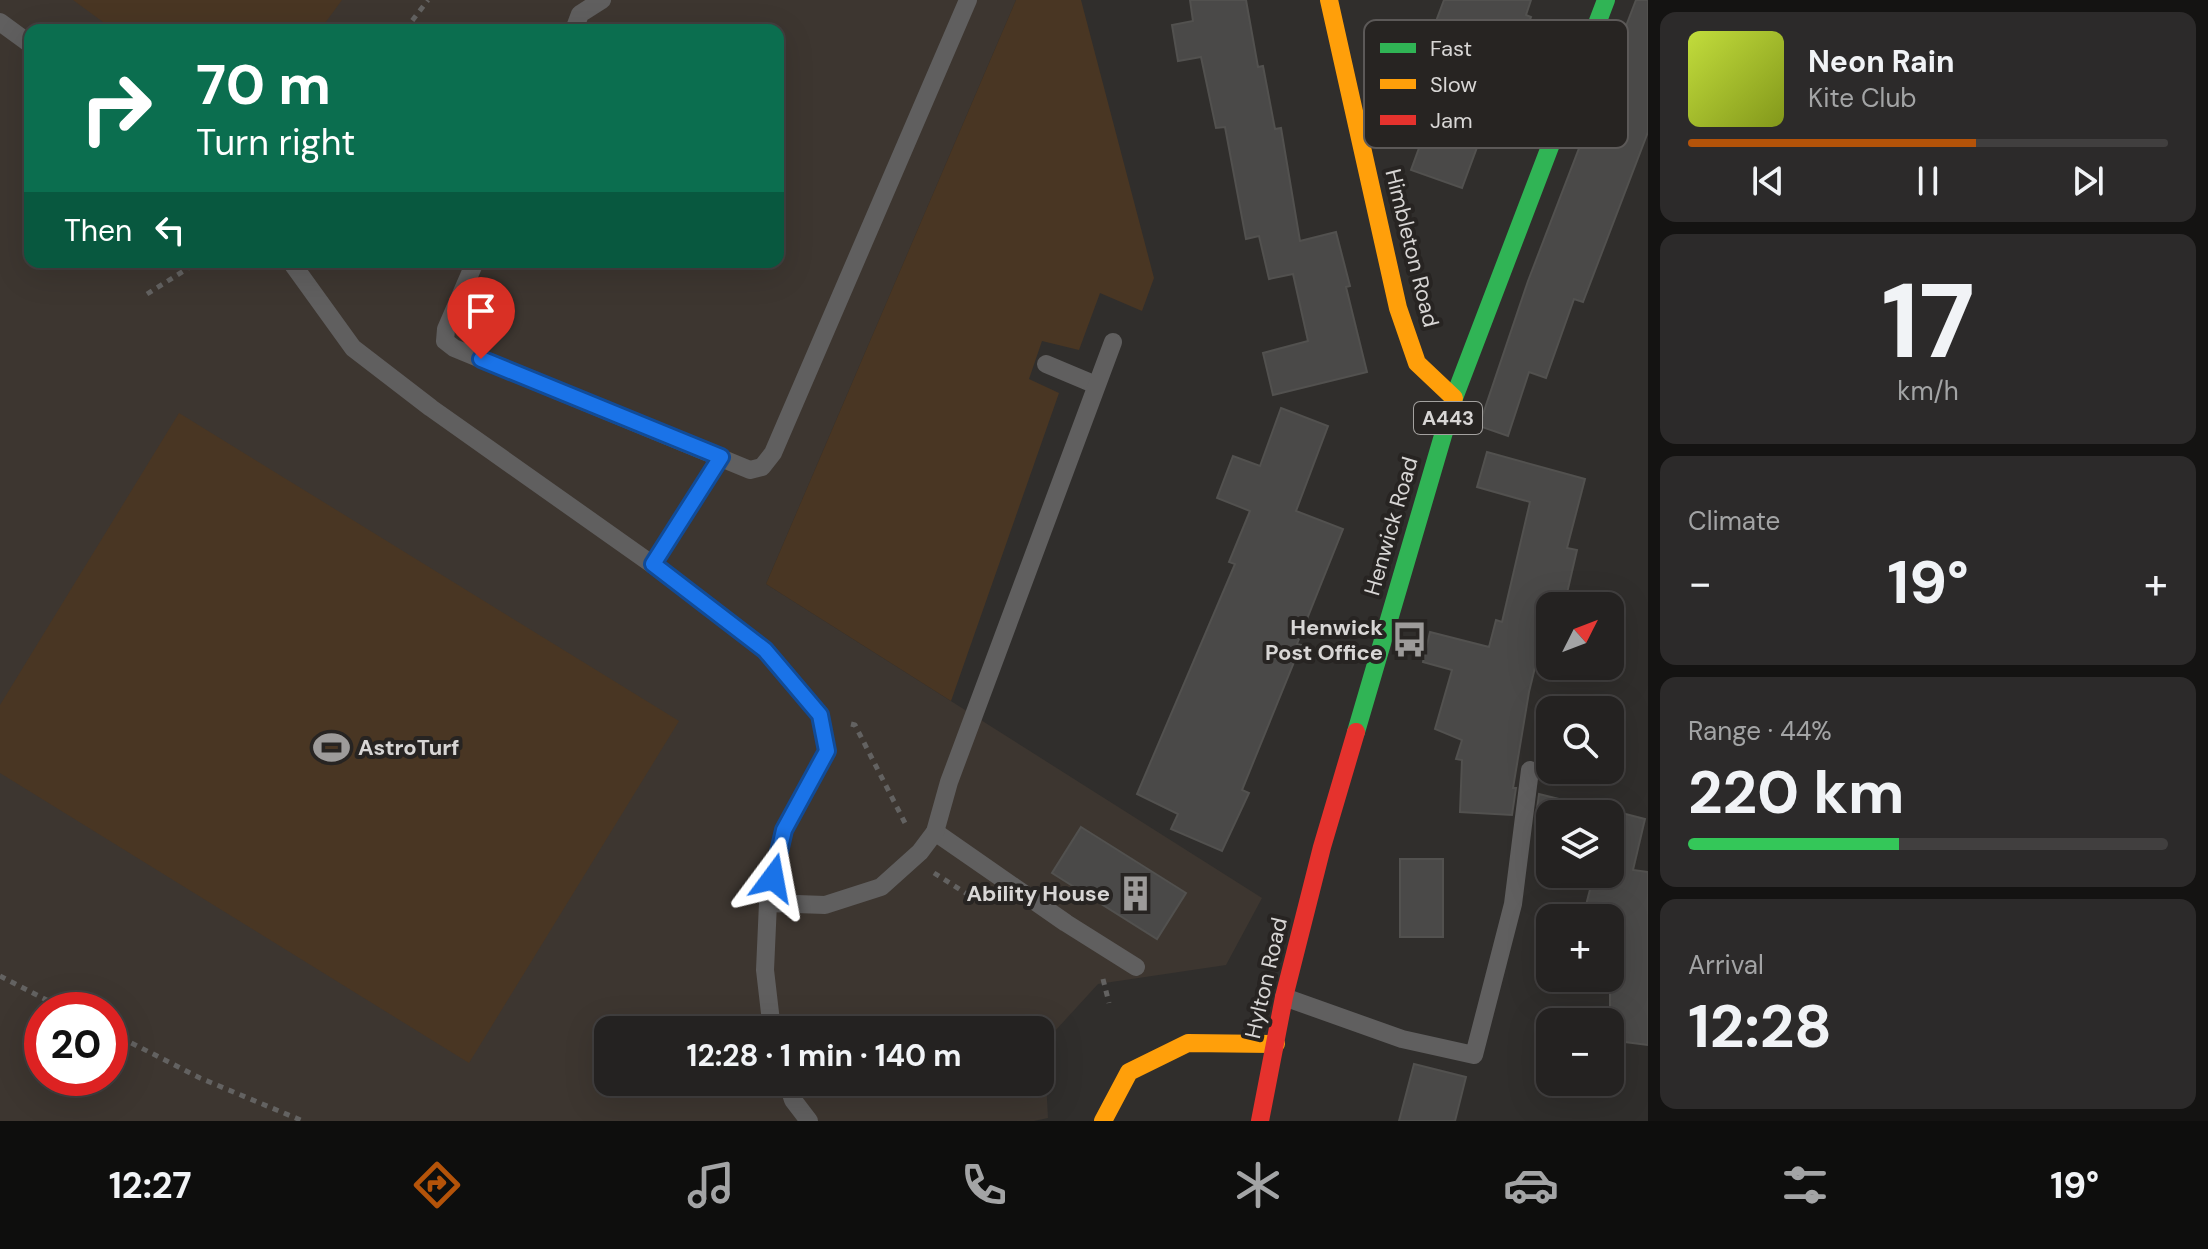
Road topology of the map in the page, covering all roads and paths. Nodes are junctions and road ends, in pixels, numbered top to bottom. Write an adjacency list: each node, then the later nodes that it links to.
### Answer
1 (428, 0): 8 (path)
2 (602, 0): 9 (lane)
3 (968, 0): 20 (lane)
4 (1329, 0): 19 (main road, Himbleton Road)
5 (1606, 0): 6 (main road, Henwick Road / A443)
6 (1598, 20)
7 (0, 22): 10 (lane)
8 (410, 24)
9 (576, 24)
10 (24, 40)
11 (1549, 148): 19 (main road, Henwick Road / A443)
12 (188, 268): 15 (path)
13 (295, 268): 21 (lane)
14 (472, 268): 20 (lane)
15 (147, 294)
16 (1113, 342): 18 (lane)
17 (1046, 364): 18 (lane)
18 (1096, 385): 23 (lane)
19 (1454, 398): 24 (main road, Henwick Road / A443)
20 (721, 457): 21 (lane)
21 (653, 564): 25 (lane)
22 (1530, 770): 29 (lane)
23 (935, 832): 25 (lane); 26 (lane)
24 (1322, 847): 29 (main road, Hylton Road / A443)
25 (768, 903): 30 (lane)
26 (1136, 967)
27 (0, 976): 28 (path)
28 (31, 992)
29 (1284, 997): 32 (main road, Hylton Road / A443)
30 (770, 1016)
31 (128, 1041): 34 (path)
32 (1276, 1044): 36 (main road); 37 (main road, Hylton Road / A443)
33 (792, 1096): 35 (lane)
34 (303, 1121)
35 (809, 1121)
36 (1103, 1121)
37 (1260, 1121)

